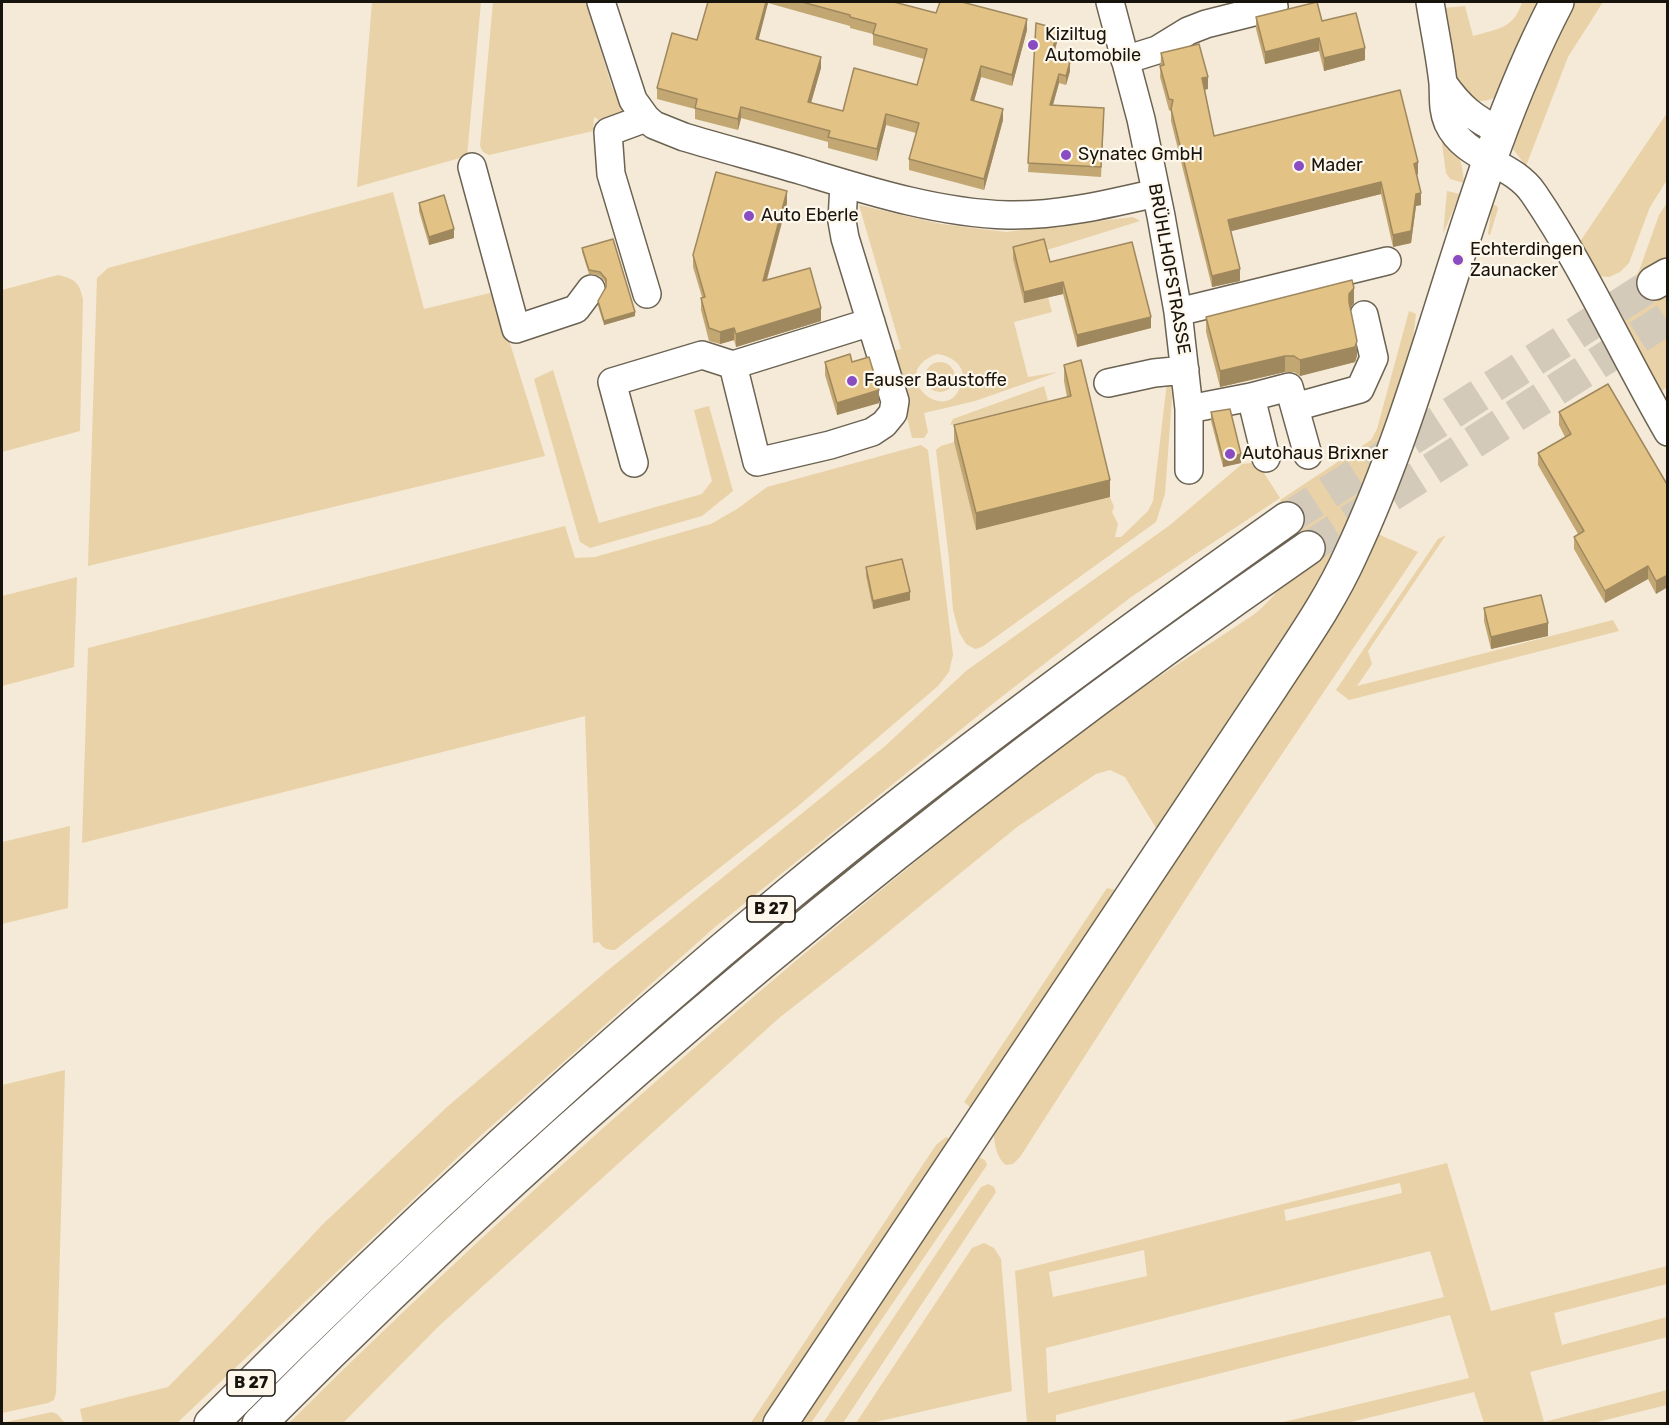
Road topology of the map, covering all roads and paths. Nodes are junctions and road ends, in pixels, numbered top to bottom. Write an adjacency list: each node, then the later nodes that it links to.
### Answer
1 (601, 2): 7 (street)
2 (1110, 2): 6 (street, BRÜHLHOFSTRASSE)
3 (1430, 2): 8 (street)
4 (1557, 2): 8 (main road)
5 (1274, 7): 6 (street)
6 (1125, 60): 11 (street, BRÜHLHOFSTRASSE)
7 (646, 118): 10 (street); 14 (street)
8 (1495, 146): 24 (street); 33 (main road)
9 (472, 167): 13 (street)
10 (844, 184): 11 (street); 17 (street)
11 (1156, 193): 15 (street, BRÜHLHOFSTRASSE)
12 (1388, 261): 15 (street)
13 (591, 289)
14 (647, 294)
15 (1178, 312): 19 (street, BRÜHLHOFSTRASSE)
16 (1365, 315): 22 (street)
17 (871, 322): 18 (street); 18 (street)
18 (734, 365): 27 (street)
19 (1185, 370): 20 (street); 23 (street, BRÜHLHOFSTRASSE)
20 (1108, 382)
21 (1251, 397): 22 (street); 23 (street); 26 (street)
22 (1295, 407): 25 (street)
23 (1189, 409): 28 (street, BRÜHLHOFSTRASSE)
24 (1668, 432)
25 (1308, 455)
26 (1266, 458)
27 (634, 463)
28 (1189, 470)
29 (1287, 519): 31 (main road, B 27)
30 (1308, 548): 32 (main road, B 27)
31 (211, 1424)
32 (259, 1424)
33 (780, 1424)

